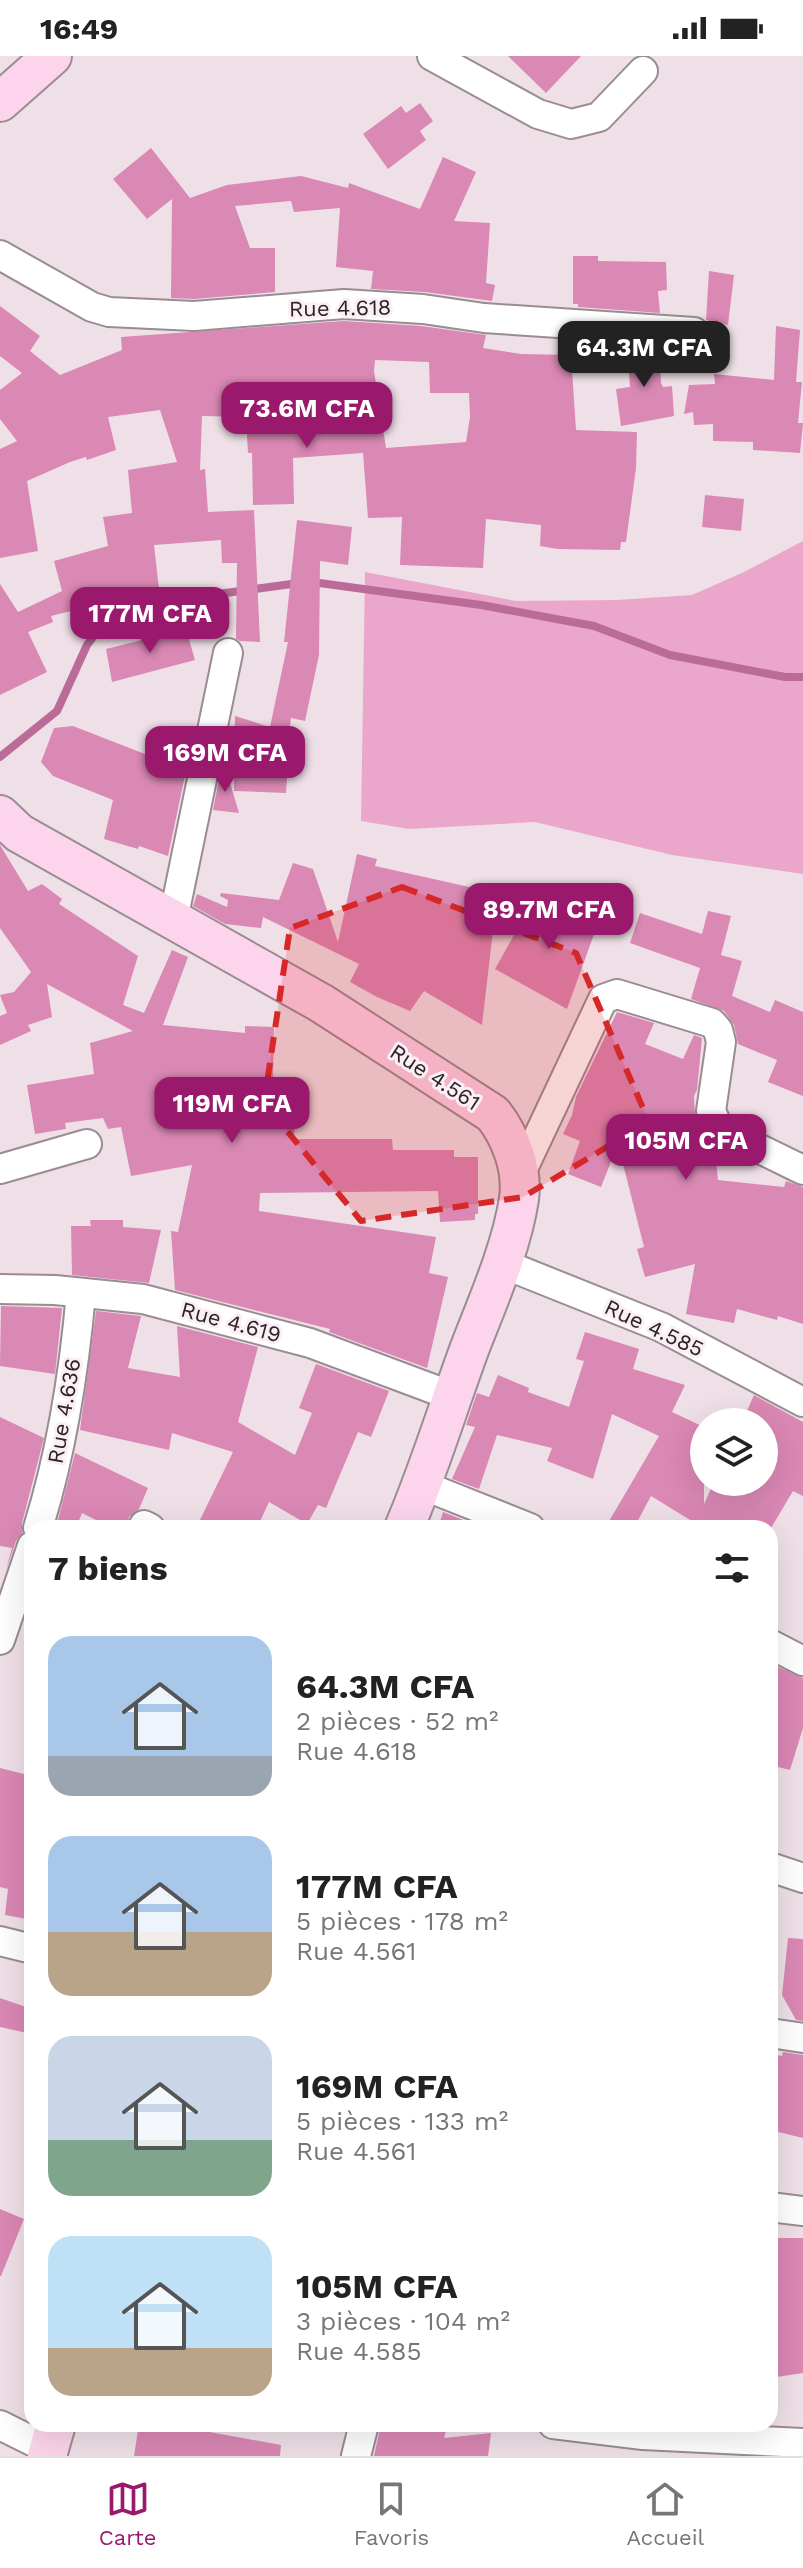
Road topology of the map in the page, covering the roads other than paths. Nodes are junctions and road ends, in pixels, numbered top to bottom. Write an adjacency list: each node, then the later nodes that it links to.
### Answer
1 (52, 56): 4 (main road)
2 (432, 56): 3 (street)
3 (643, 71)
4 (0, 102)
5 (0, 255): 6 (street, Rue 4.618)
6 (694, 332)
7 (228, 653): 9 (street)
8 (0, 815): 9 (main road, Rue 4.561)
9 (173, 920): 13 (main road, Rue 4.561)
10 (87, 1144): 11 (street)
11 (0, 1169)
12 (803, 1170): 13 (street)
13 (519, 1177): 14 (main road, Rue 4.561)
14 (501, 1263): 17 (main road, Rue 4.561); 18 (street, Rue 4.585)
15 (0, 1289): 16 (street, Rue 4.619)
16 (81, 1293): 17 (street, Rue 4.619); 20 (street, Rue 4.636)
17 (452, 1396): 19 (main road, Rue 4.561)
18 (803, 1402)
19 (422, 1485): 21 (main road, Rue 4.561); 22 (street)
20 (40, 1520)
21 (407, 1520)
22 (510, 1520)
23 (24, 1570): 24 (street)
24 (0, 1640)
25 (778, 1648): 26 (street)
26 (803, 1661)
27 (778, 1870): 28 (street)
28 (803, 1878)
29 (0, 1941): 30 (street)
30 (24, 1947)
31 (778, 2034): 32 (street)
32 (803, 2038)
33 (778, 2208): 34 (street)
34 (803, 2211)
35 (0, 2425): 38 (street)
36 (362, 2432): 40 (street)
37 (618, 2432): 39 (street)
38 (50, 2443)
39 (803, 2443)
40 (356, 2456)

